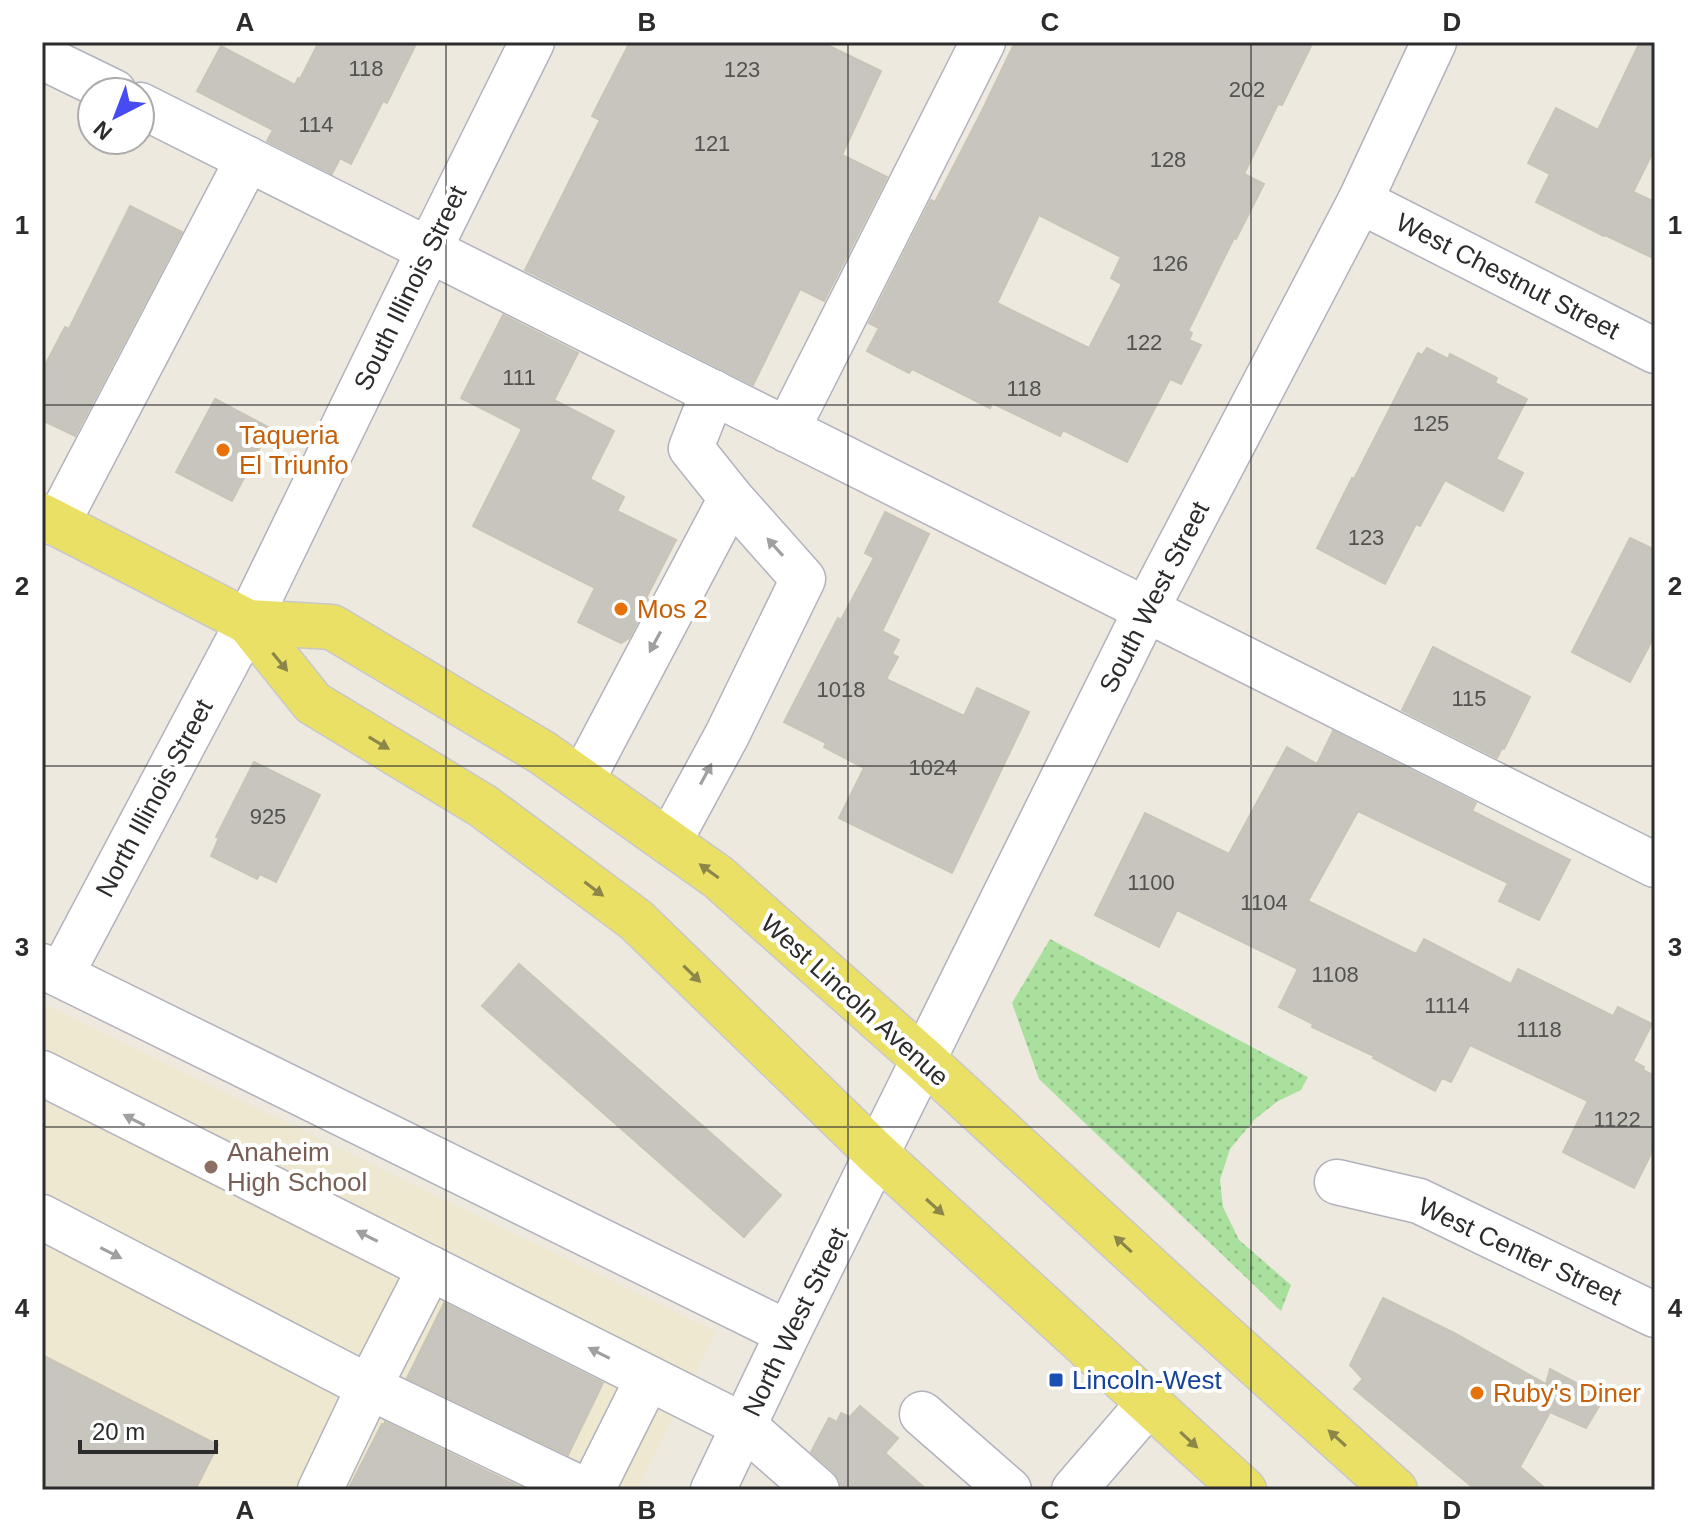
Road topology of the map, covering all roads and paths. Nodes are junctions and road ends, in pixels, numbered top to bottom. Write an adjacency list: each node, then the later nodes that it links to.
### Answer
1 (532, 42): 9 (street, South Illinois Street)
2 (983, 42): 12 (street)
3 (1434, 42): 8 (street, South West Street)
4 (64, 56): 5 (street)
5 (92, 76)
6 (156, 113): 7 (street)
7 (248, 159): 9 (street); 14 (street)
8 (1360, 201): 10 (street, West Chestnut Street); 15 (street, South West Street)
9 (429, 250): 11 (street); 16 (street, South Illinois Street)
10 (1655, 351)
11 (713, 392): 12 (street); 13 (street)
12 (787, 430): 15 (street)
13 (731, 498): 17 (street, one-way to 17); 18 (street, one-way to 13)
14 (49, 520): 16 (main road, West Lincoln Avenue)
15 (1146, 610): 19 (street); 21 (street, South West Street)
16 (248, 622): 17 (main road, West Lincoln Avenue); 20 (street, North Illinois Street); 23 (main road, West Lincoln Avenue, one-way to 23)
17 (582, 780): 18 (main road, West Lincoln Avenue)
18 (669, 842): 21 (main road, West Lincoln Avenue, one-way to 18)
19 (1655, 865)
20 (51, 970): 28 (street)
21 (924, 1060): 23 (street, South West Street); 42 (main road, West Lincoln Avenue, one-way to 21)
22 (42, 1073): 26 (street, one-way to 22)
23 (878, 1155): 28 (street, North West Street); 31 (main road, West Lincoln Avenue, one-way to 31)
24 (1337, 1182): 27 (street, West Center Street)
25 (42, 1217): 30 (street, one-way to 30)
26 (430, 1268): 29 (street, one-way to 26); 30 (street)
27 (1655, 1315)
28 (788, 1333): 33 (street, North West Street)
29 (648, 1378): 33 (street); 36 (street)
30 (369, 1387): 34 (street); 35 (street)
31 (1149, 1403): 40 (street); 41 (main road, West Lincoln Avenue, one-way to 41)
32 (922, 1414): 39 (street)
33 (744, 1426): 37 (street, North West Street); 38 (street)
34 (320, 1490)
35 (584, 1490)
36 (592, 1490)
37 (713, 1490)
38 (817, 1490)
39 (1009, 1490)
40 (1074, 1490)
41 (1244, 1490)
42 (1395, 1490)

